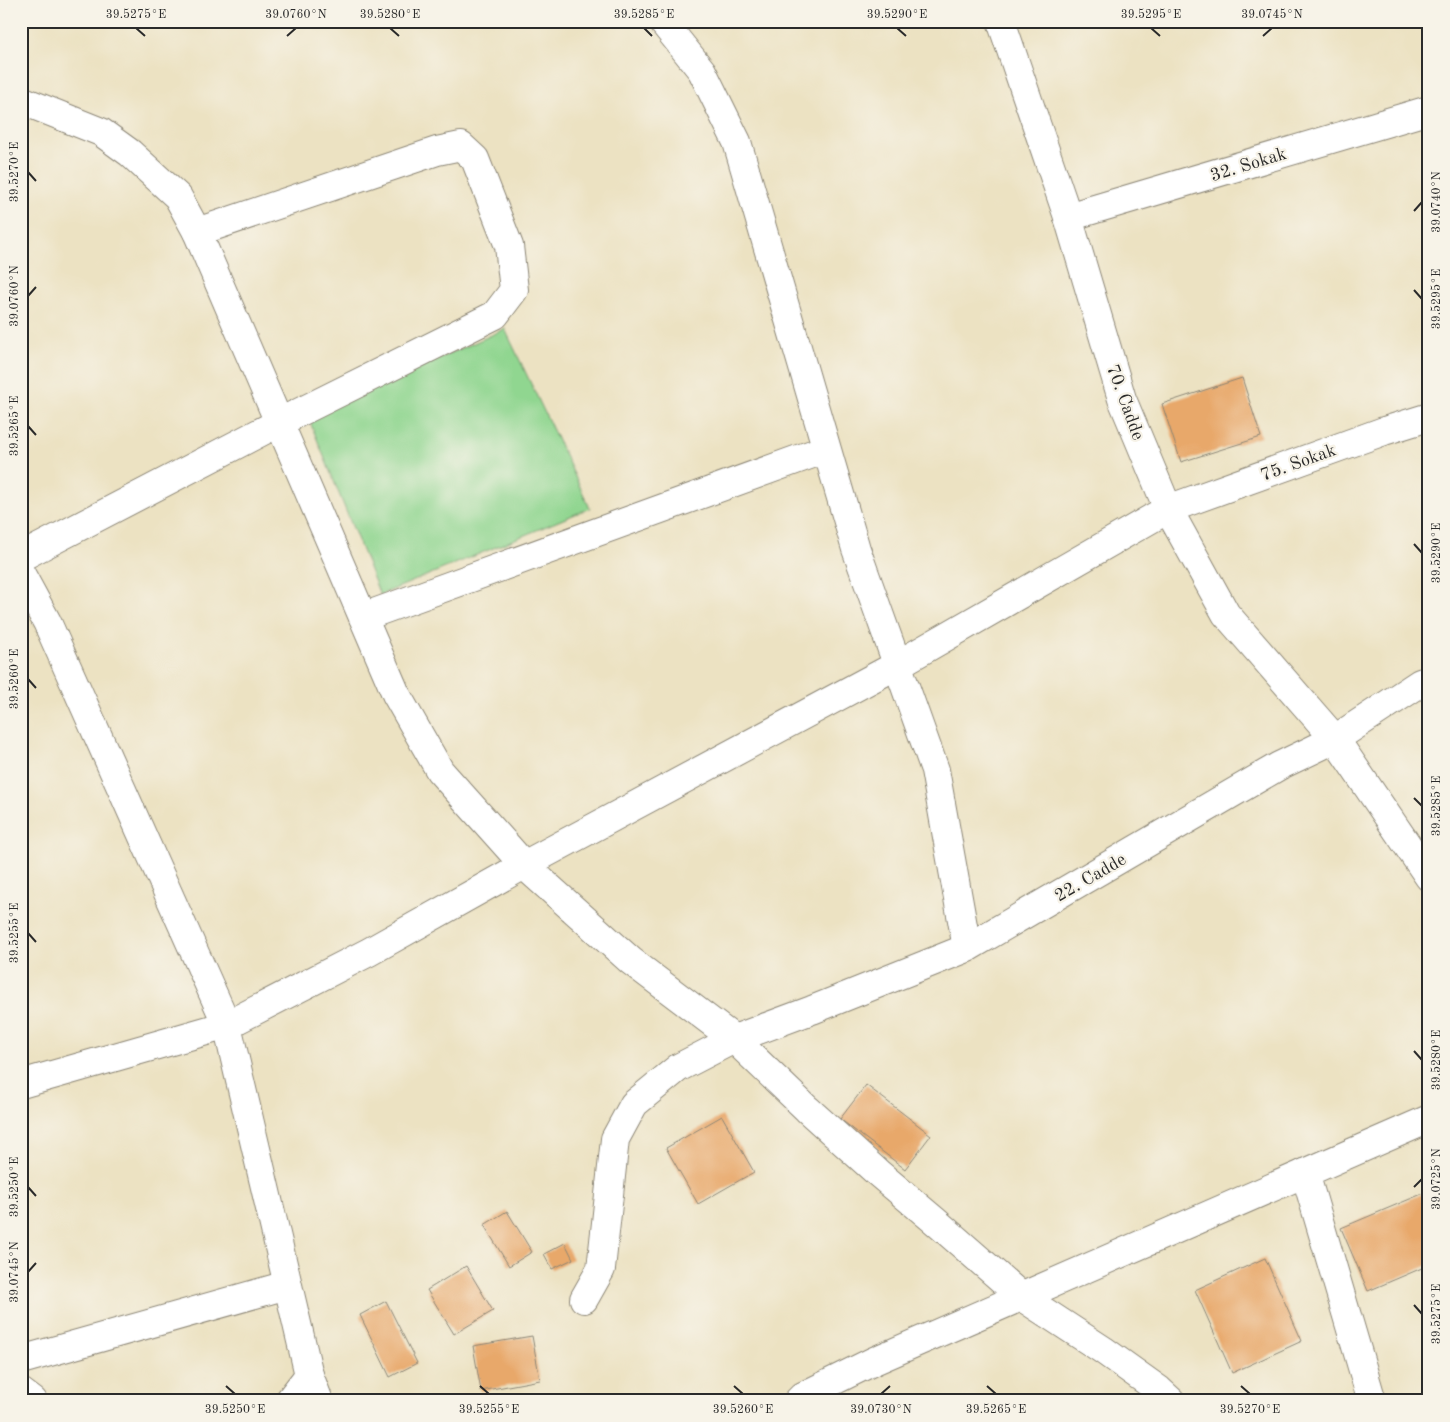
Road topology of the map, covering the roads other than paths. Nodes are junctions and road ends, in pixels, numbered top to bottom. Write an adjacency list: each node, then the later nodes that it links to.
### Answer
1 (662, 21): 9 (street)
2 (1001, 21): 5 (street, 70. Cadde)
3 (21, 100): 6 (street)
4 (1429, 110): 5 (street, 32. Sokak)
5 (1068, 217): 10 (street, 70. Cadde)
6 (197, 232): 8 (street); 8 (street)
7 (1429, 417): 10 (street, 75. Sokak)
8 (280, 422): 11 (street); 13 (street)
9 (826, 449): 13 (street); 14 (street)
10 (1168, 510): 14 (street, 75. Sokak); 16 (street, 70. Cadde)
11 (21, 557)
12 (21, 574): 20 (street)
13 (364, 617): 17 (street)
14 (897, 665): 17 (street, 75. Sokak); 19 (street)
15 (1429, 680): 16 (street, 22. Cadde)
16 (1336, 739): 18 (street, 70. Cadde); 19 (street, 22. Cadde)
17 (524, 865): 20 (street, 75. Sokak); 21 (street)
18 (1429, 877)
19 (968, 948): 21 (street, 22. Cadde)
20 (227, 1025): 22 (street, 75. Sokak); 25 (street)
21 (734, 1039): 26 (street); 27 (street, 22. Cadde)
22 (21, 1084)
23 (1429, 1119): 24 (street)
24 (1305, 1173): 26 (street); 36 (street)
25 (287, 1285): 28 (street); 29 (street)
26 (1022, 1297): 34 (street); 35 (street)
27 (584, 1299)
28 (21, 1360)
29 (308, 1375): 32 (street); 33 (street)
30 (21, 1392): 31 (street)
31 (34, 1401)
32 (289, 1401)
33 (319, 1401)
34 (798, 1401)
35 (1171, 1401)
36 (1372, 1401)

